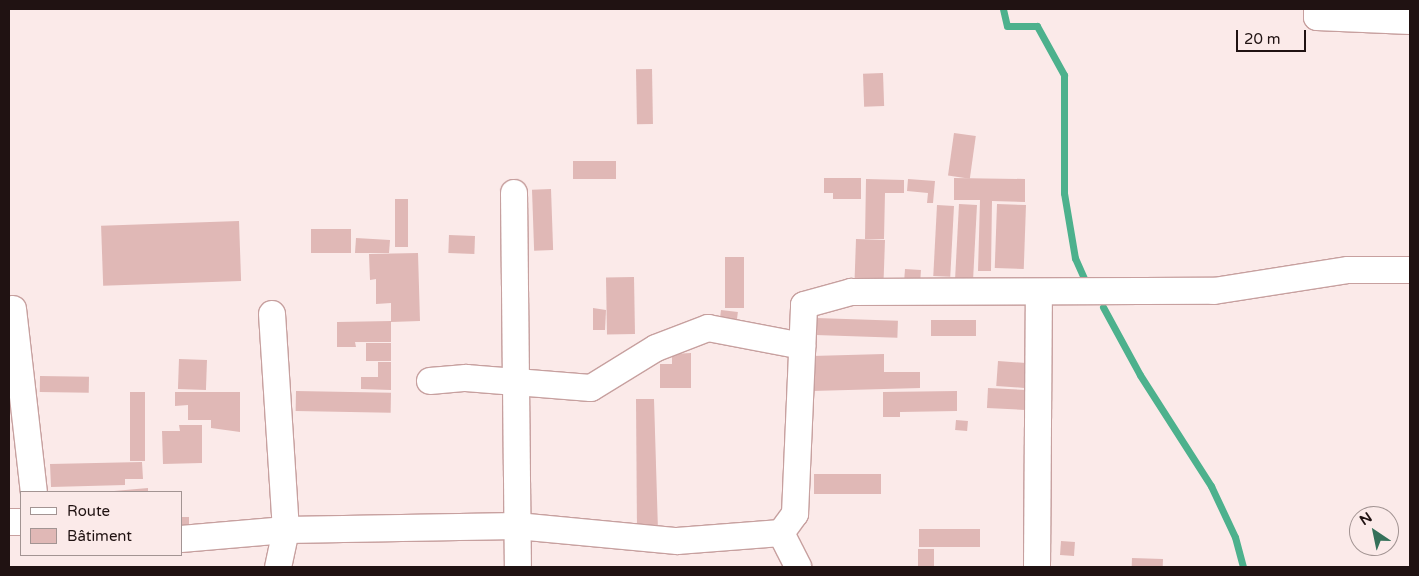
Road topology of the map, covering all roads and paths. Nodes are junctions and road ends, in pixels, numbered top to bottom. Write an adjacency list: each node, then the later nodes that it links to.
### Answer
1 (1317, 9): 2 (street)
2 (1410, 21)
3 (514, 193): 10 (street)
4 (1410, 270): 5 (street)
5 (1039, 292): 8 (street); 19 (street)
6 (13, 309): 11 (street)
7 (272, 314): 13 (street)
8 (802, 346): 10 (street); 14 (street)
9 (430, 381): 10 (street)
10 (516, 382): 12 (street)
11 (34, 491)
12 (518, 526): 13 (street); 14 (street); 17 (street)
13 (286, 530): 15 (street); 16 (street)
14 (781, 533): 18 (street)
15 (182, 539)
16 (278, 567)
17 (518, 567)
18 (798, 567)
19 (1037, 567)

